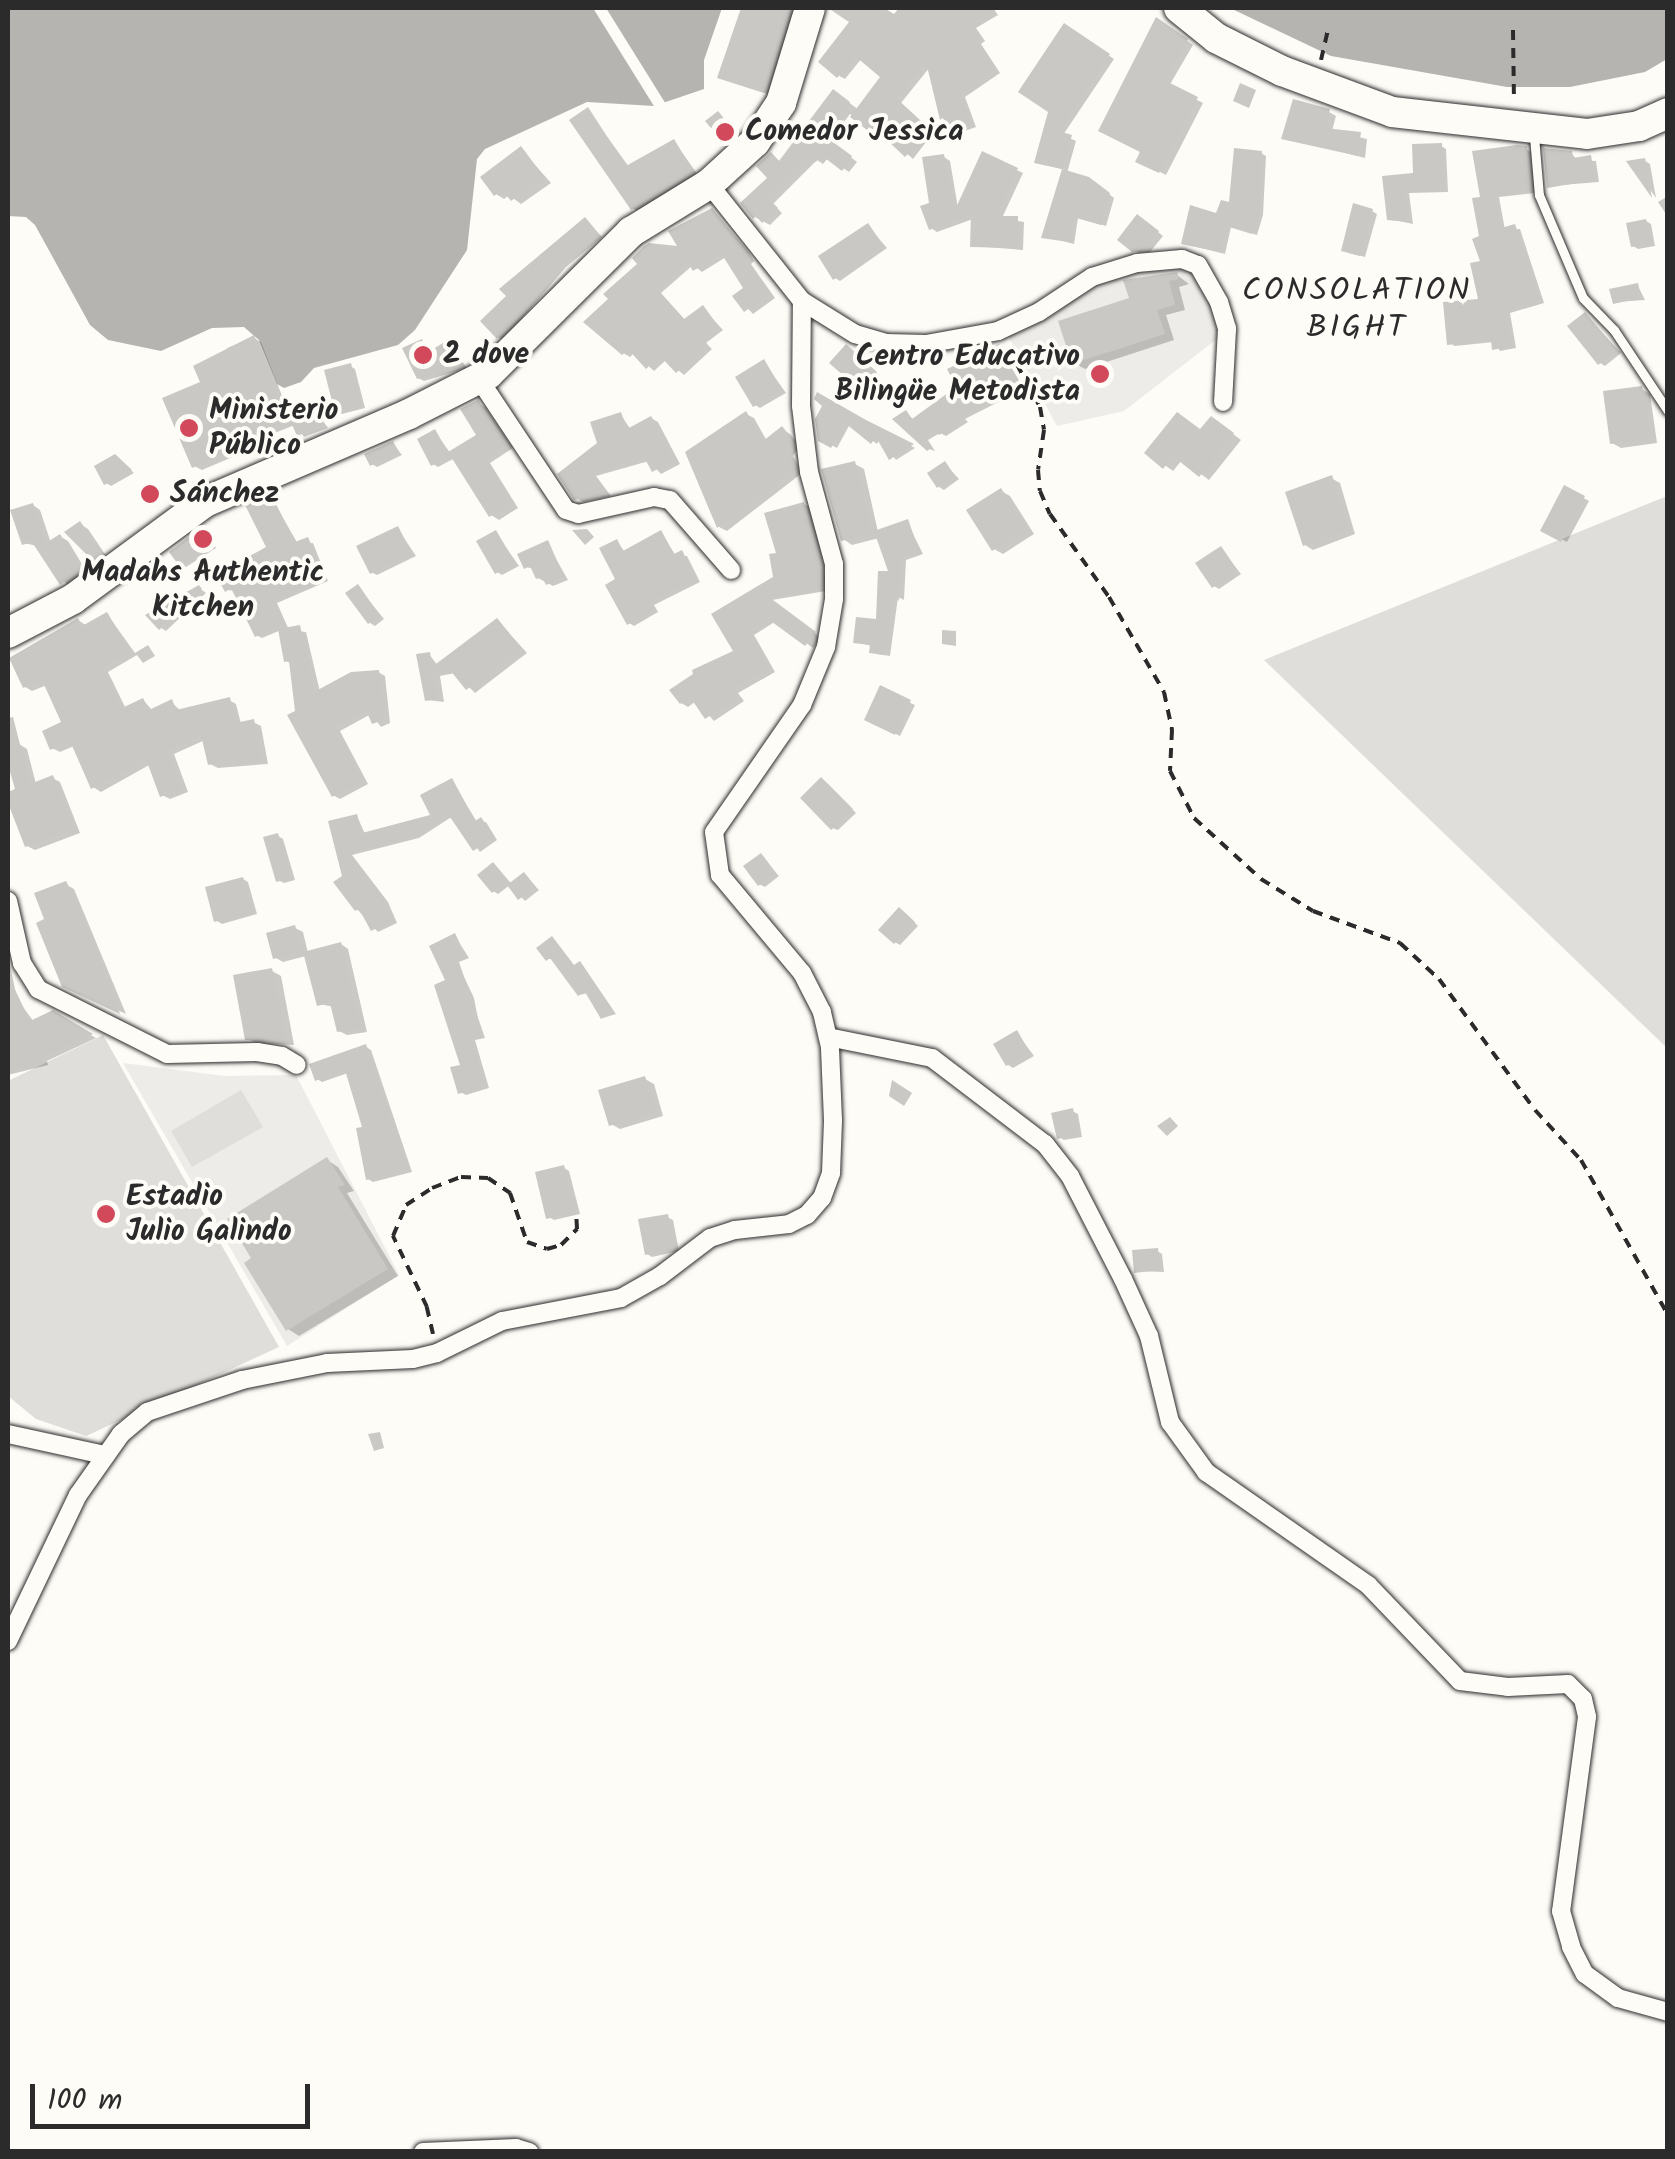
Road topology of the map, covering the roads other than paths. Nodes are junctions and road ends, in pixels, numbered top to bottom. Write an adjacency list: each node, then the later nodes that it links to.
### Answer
1 (810, 8): 5 (main road)
2 (1179, 8): 4 (main road)
3 (1668, 113): 4 (main road)
4 (1524, 122): 9 (lane)
5 (709, 184): 6 (street); 7 (main road)
6 (802, 301): 8 (street); 13 (street)
7 (479, 379): 10 (street); 11 (main road)
8 (1224, 402)
9 (1668, 410)
10 (730, 570)
11 (8, 634)
12 (8, 901): 14 (street)
13 (828, 1038): 16 (street); 18 (street)
14 (297, 1065)
15 (8, 1434): 16 (street)
16 (104, 1455): 17 (street)
17 (8, 1641)
18 (1668, 2012)
19 (423, 2152): 20 (street)
20 (529, 2152)

